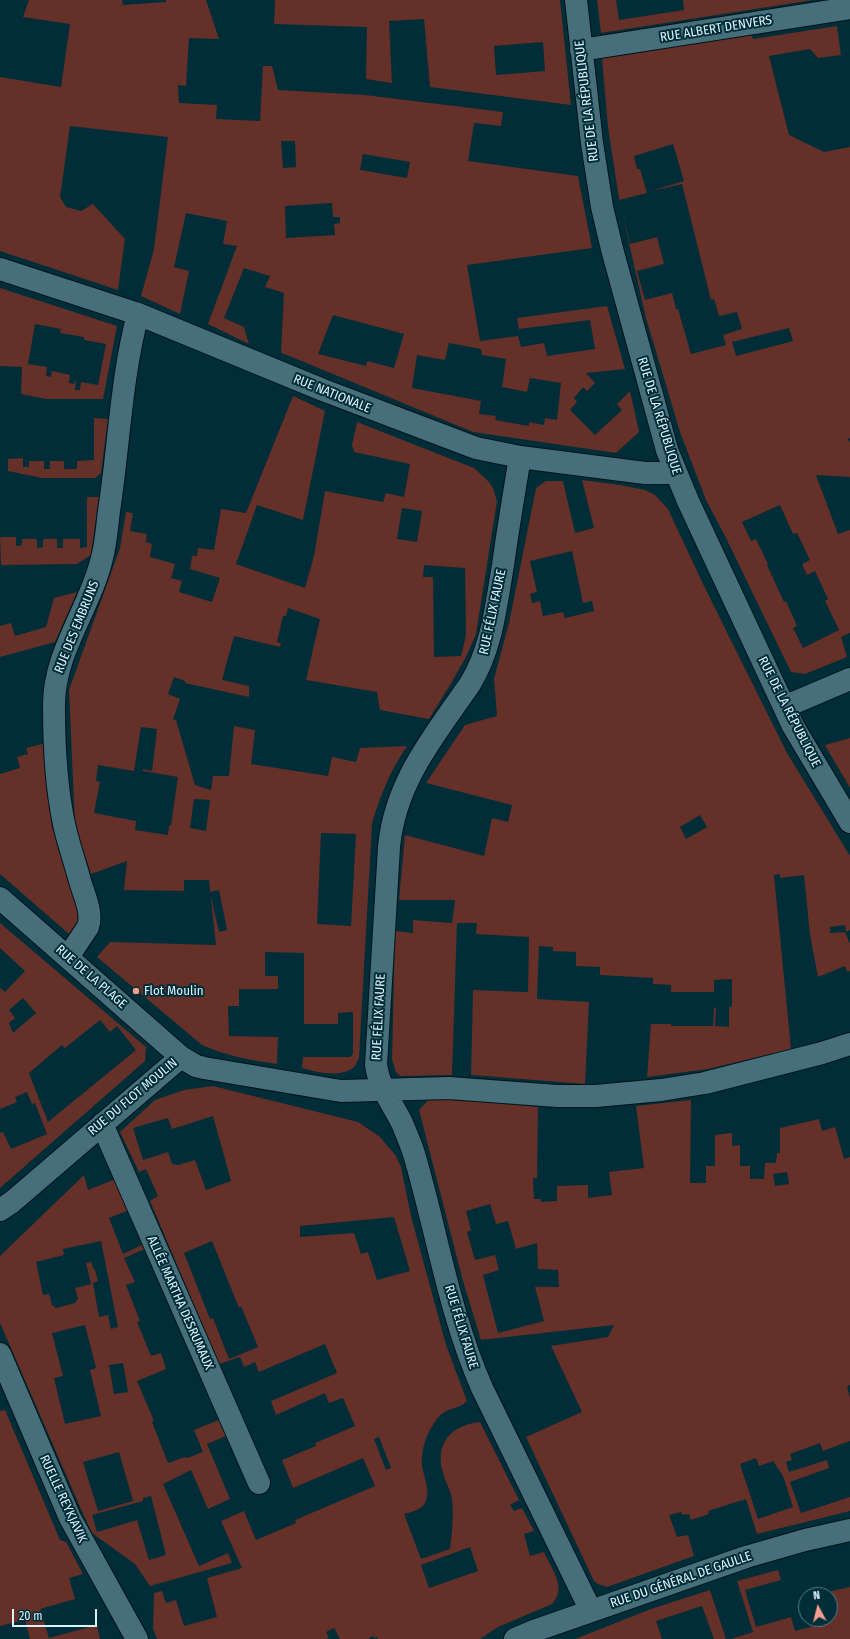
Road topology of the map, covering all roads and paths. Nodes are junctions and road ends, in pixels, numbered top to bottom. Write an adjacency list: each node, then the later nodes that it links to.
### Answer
1 (576, 0): 3 (street, RUE DE LA RÉPUBLIQUE)
2 (850, 8): 3 (street, RUE ALBERT DENVERS)
3 (581, 50): 7 (street, RUE DE LA RÉPUBLIQUE)
4 (0, 269): 5 (street, RUE NATIONALE)
5 (138, 314): 6 (street, RUE NATIONALE); 12 (street, RUE DES EMBRUNS)
6 (520, 457): 7 (street, RUE NATIONALE); 15 (street, RUE FÉLIX FAURE)
7 (676, 473): 9 (street, RUE DE LA RÉPUBLIQUE)
8 (850, 680): 9 (street)
9 (784, 707): 10 (street, RUE DE LA RÉPUBLIQUE)
10 (850, 822)
11 (0, 898): 12 (street, RUE DE LA PLAGE)
12 (68, 957): 14 (street, RUE DE LA PLAGE)
13 (850, 1044): 15 (street, RUE DU FLOT MOULIN)
14 (182, 1056): 15 (street, RUE DU FLOT MOULIN); 16 (street, RUE DU FLOT MOULIN)
15 (384, 1090): 21 (street, RUE FÉLIX FAURE)
16 (102, 1124): 17 (street, RUE DU FLOT MOULIN); 19 (street, ALLÉE MARTHA DESRUMAUX)
17 (0, 1210)
18 (0, 1354): 22 (street, RUELLE REYKJAVIK)
19 (258, 1483)
20 (850, 1530): 21 (street, RUE DU GÉNÉRAL DE GAULLE)
21 (592, 1611): 23 (street, RUE DU GÉNÉRAL DE GAULLE)
22 (137, 1639)
23 (515, 1639)

